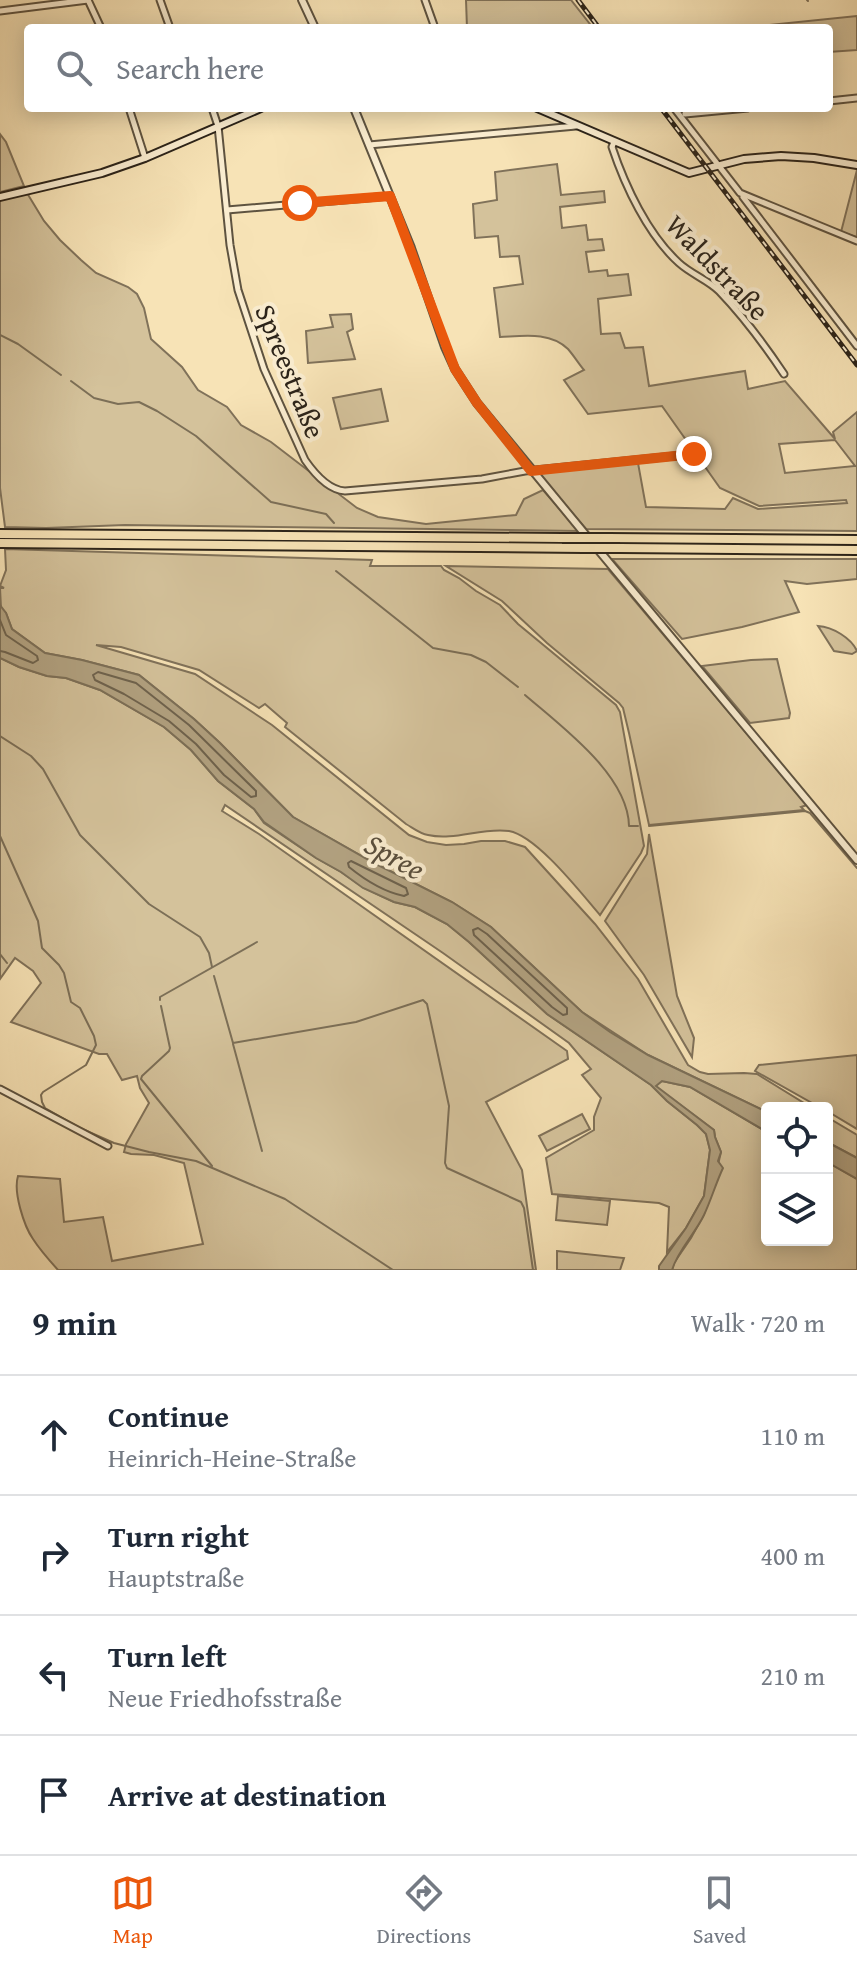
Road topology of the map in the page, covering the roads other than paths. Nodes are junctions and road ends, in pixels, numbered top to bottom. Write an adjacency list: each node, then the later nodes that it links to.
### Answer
1 (88, 0): 5 (street); 6 (street)
2 (160, 0): 7 (street)
3 (302, 0): 8 (street)
4 (425, 0): 9 (street)
5 (0, 11)
6 (99, 24)
7 (169, 24)
8 (313, 24)
9 (434, 24)
10 (857, 98): 11 (street)
11 (833, 101)
12 (130, 112): 24 (street)
13 (213, 112): 21 (street, Spreestraße)
14 (251, 112): 21 (street)
15 (356, 112): 23 (street)
16 (546, 112): 20 (street)
17 (677, 112): 26 (street)
18 (706, 112): 19 (street)
19 (685, 114)
20 (577, 125): 22 (street); 23 (street)
21 (218, 126): 24 (street); 30 (street, Spreestraße)
22 (614, 142): 26 (street); 33 (street, Waldstraße)
23 (369, 145): 28 (street)
24 (145, 158): 29 (street)
25 (857, 165): 26 (street)
26 (718, 166): 27 (street)
27 (740, 193): 31 (street); 32 (street)
28 (390, 196): 30 (street); 35 (street)
29 (0, 197)
30 (227, 210): 35 (street, Spreestraße)
31 (857, 241)
32 (857, 346)
33 (784, 374)
34 (694, 454): 35 (street)
35 (531, 471): 41 (street)
36 (0, 534): 37 (highway)
37 (18, 539): 38 (highway, bridge); 39 (highway); 40 (highway, bridge)
38 (857, 540)
39 (0, 543)
40 (857, 550)
41 (857, 860)
42 (0, 1089): 43 (street)
43 (108, 1146)

